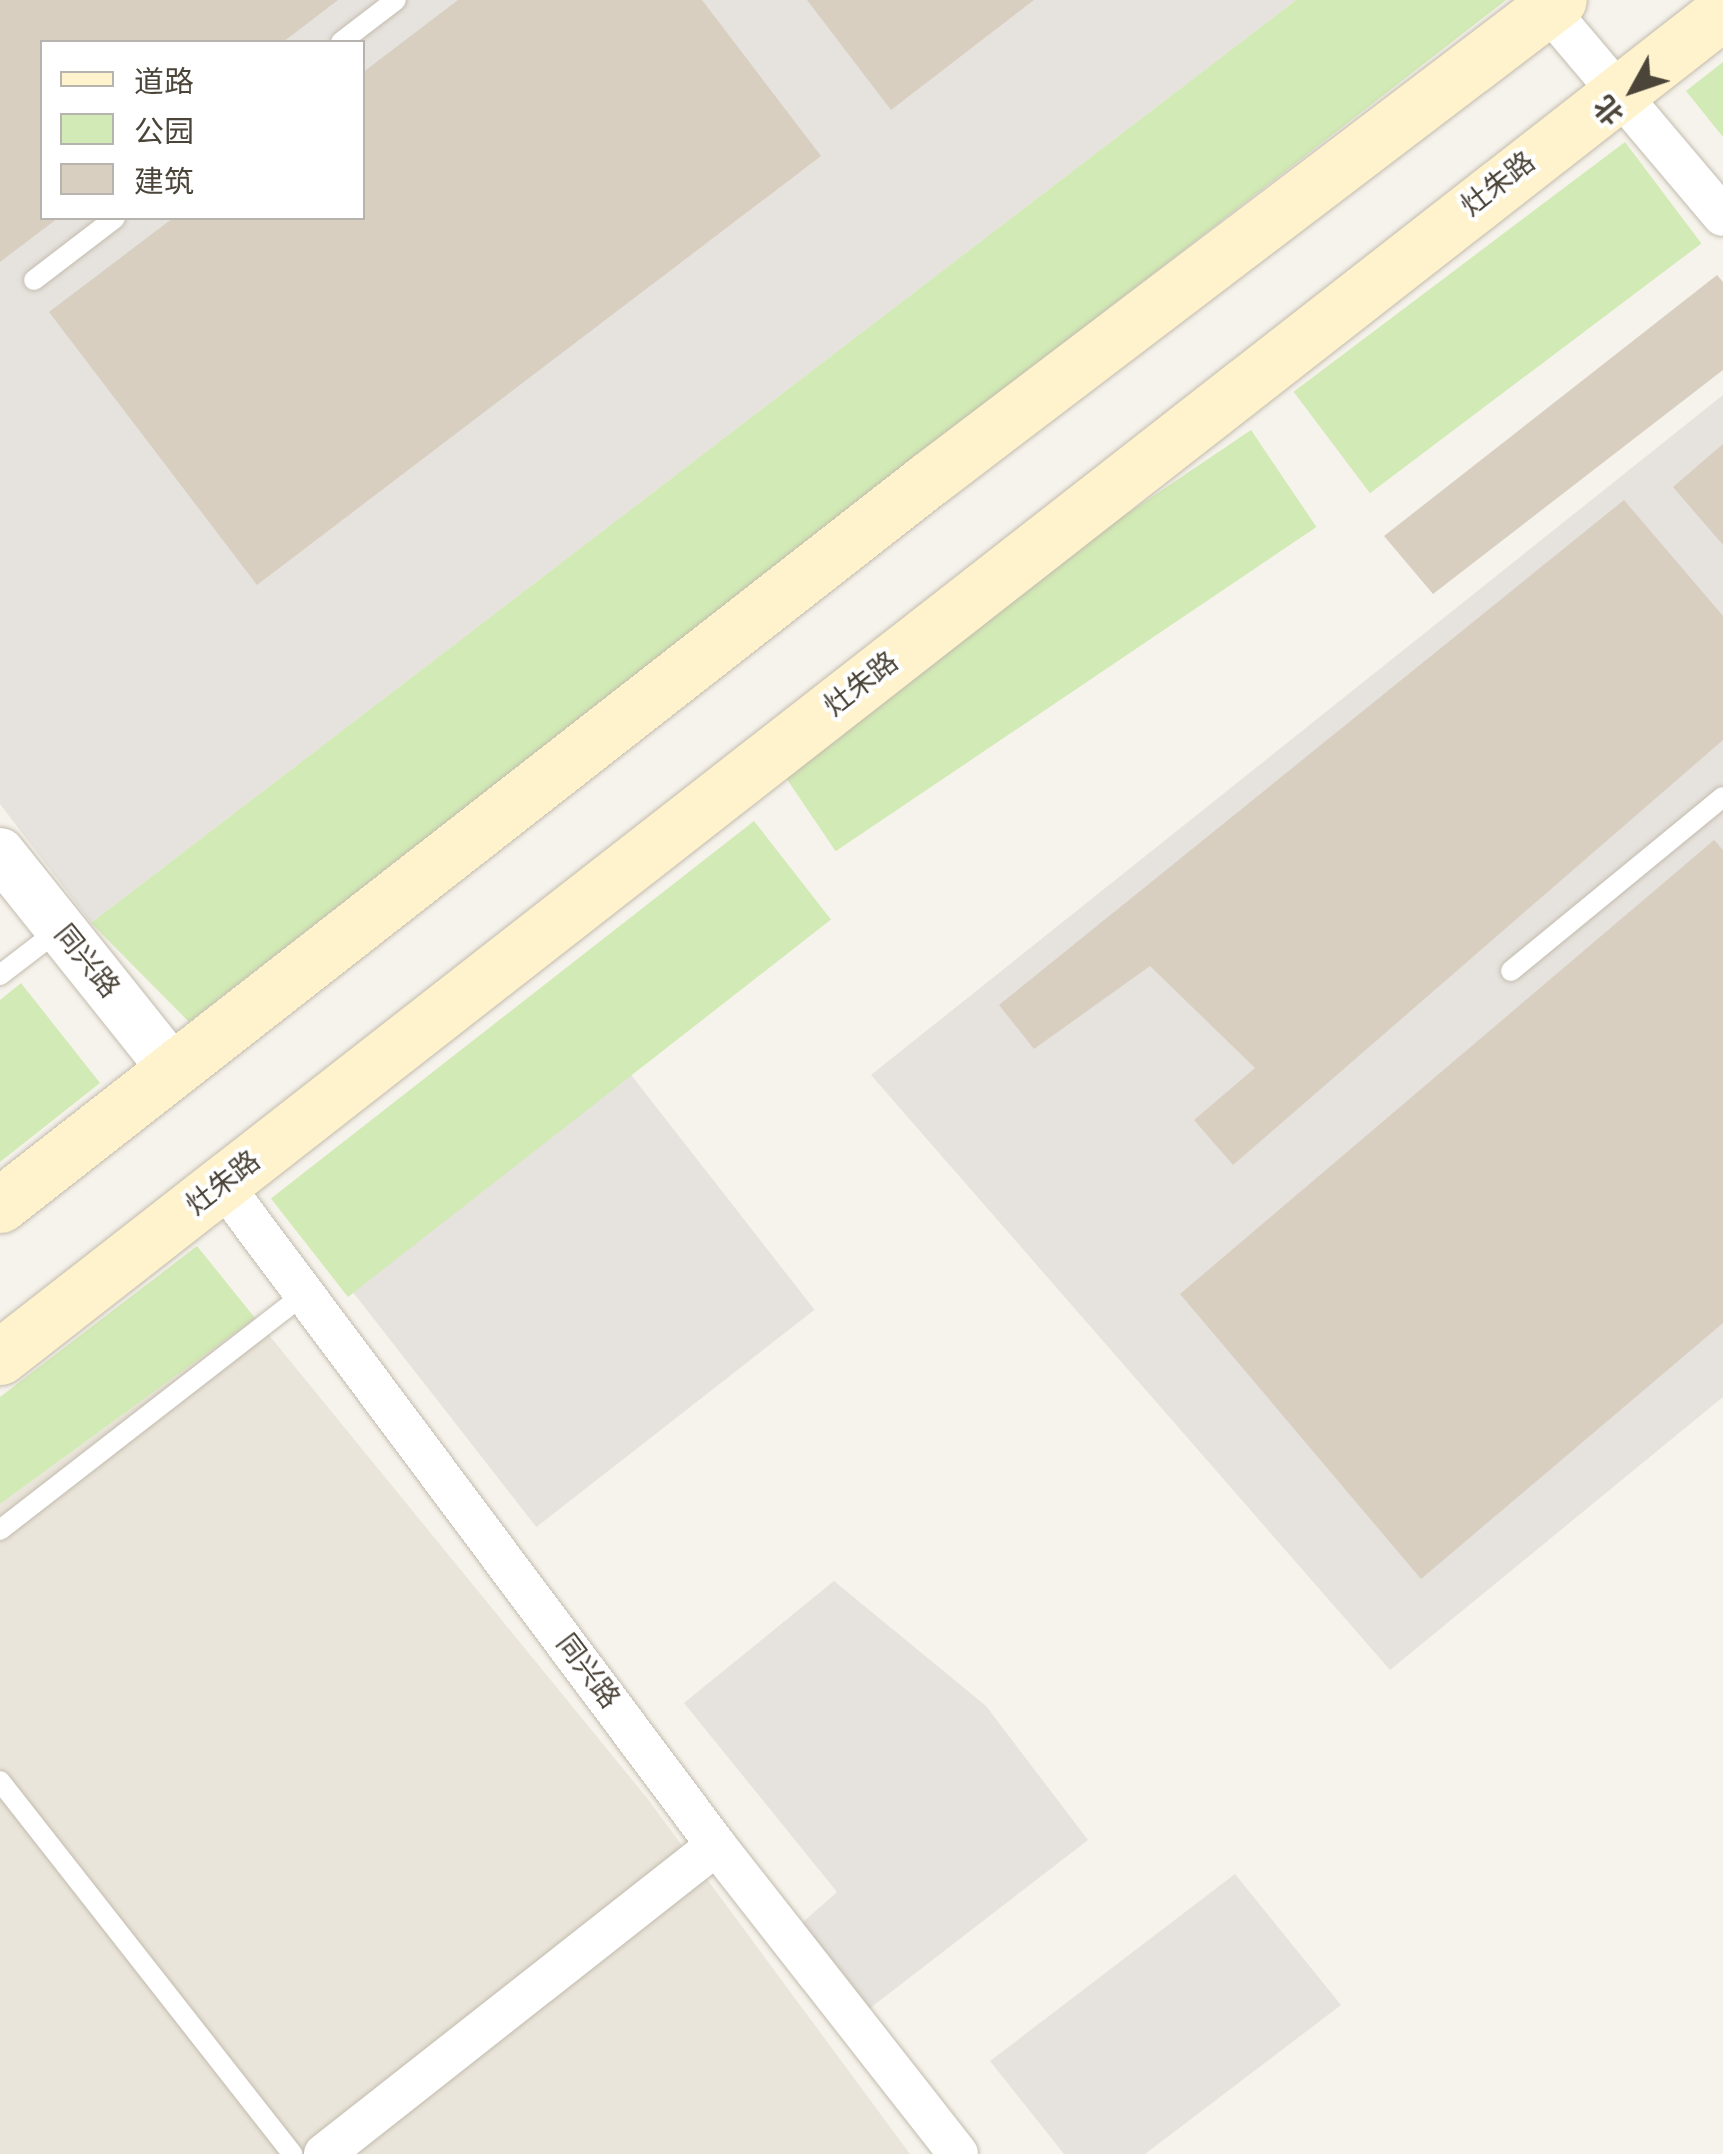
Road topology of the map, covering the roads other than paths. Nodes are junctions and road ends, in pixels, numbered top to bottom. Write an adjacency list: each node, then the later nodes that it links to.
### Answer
1 (396, 0): 4 (lane)
2 (1553, 4): 5 (street); 14 (main road)
3 (1723, 12): 5 (main road, 灶朱路)
4 (344, 40)
5 (1619, 90): 6 (street); 15 (main road, 灶朱路)
6 (1723, 216)
7 (112, 220): 8 (lane)
8 (34, 280)
9 (1723, 796): 12 (lane)
10 (0, 853): 11 (street, 同兴路)
11 (60, 930): 13 (lane); 14 (street, 同兴路)
12 (1511, 972)
13 (0, 975)
14 (173, 1070): 16 (main road)
15 (224, 1185): 17 (street, 同兴路); 18 (main road, 灶朱路)
16 (0, 1205)
17 (304, 1294): 19 (lane); 21 (street, 同兴路)
18 (0, 1357)
19 (0, 1530)
20 (0, 1781): 22 (lane)
21 (716, 1845): 23 (street); 24 (street, 同兴路)
22 (292, 2154)
23 (324, 2154)
24 (958, 2154)

